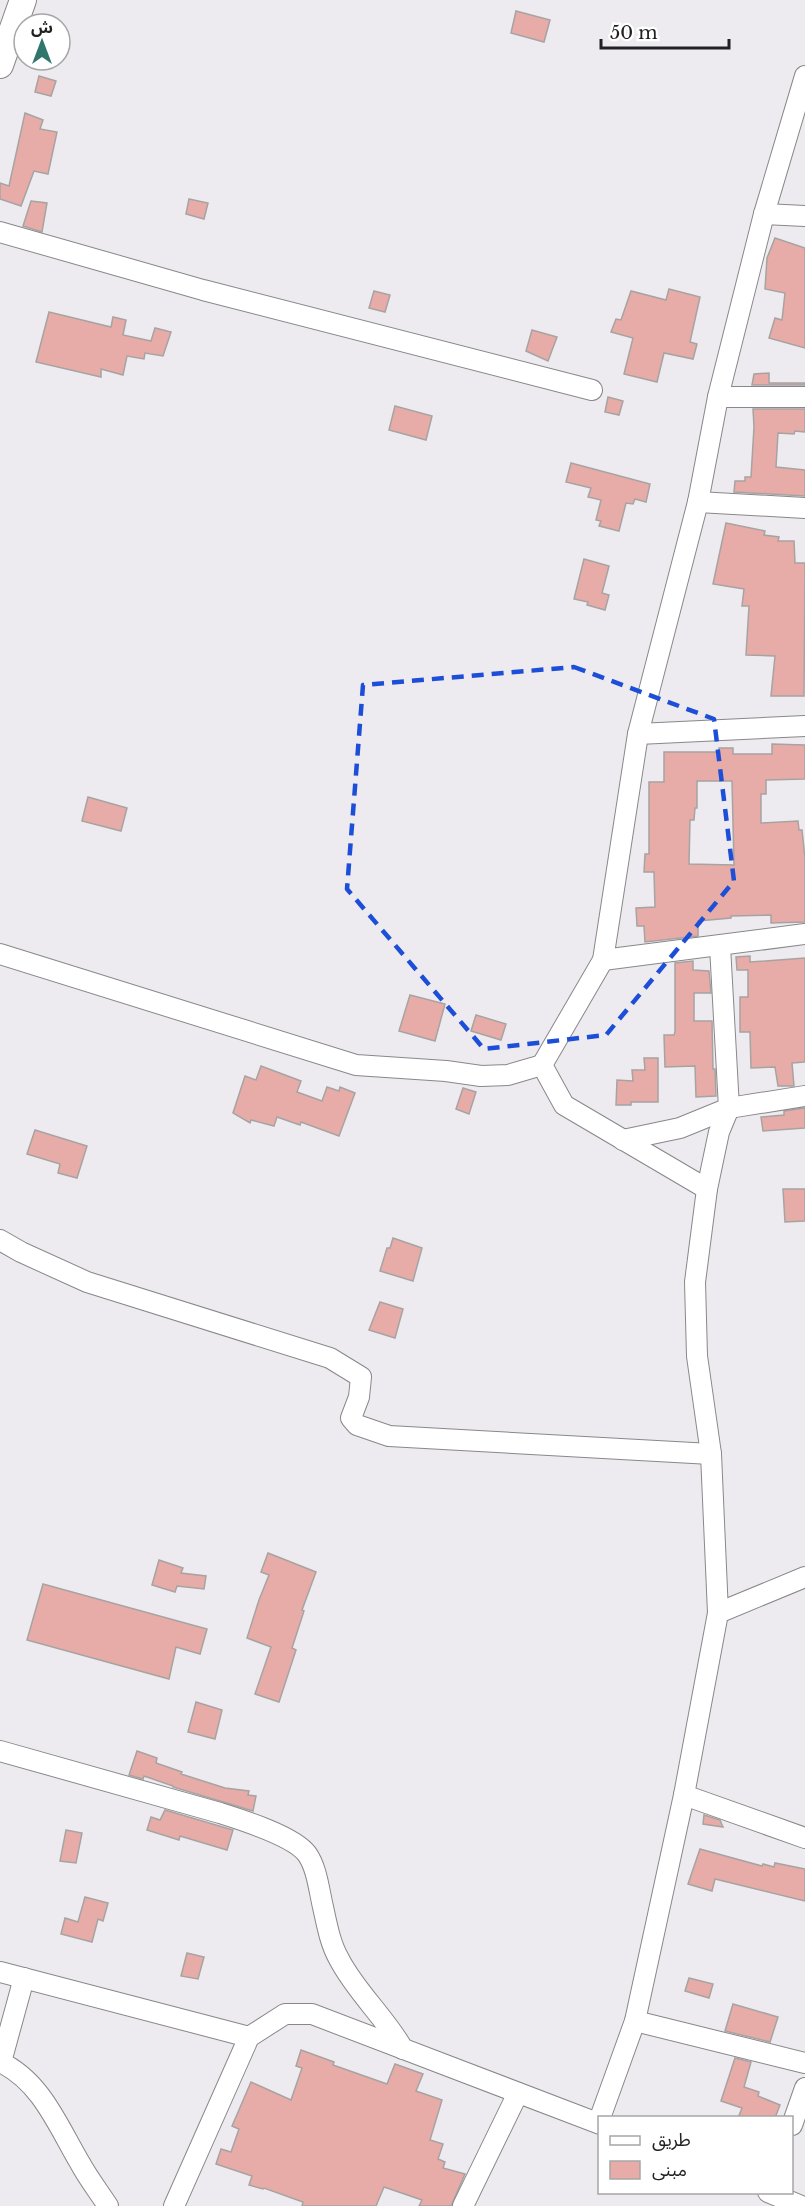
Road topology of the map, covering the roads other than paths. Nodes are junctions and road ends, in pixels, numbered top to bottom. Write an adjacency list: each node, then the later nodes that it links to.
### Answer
1 (23, 0): 2 (street)
2 (0, 65)
3 (805, 76): 4 (street)
4 (764, 214): 5 (street); 9 (street)
5 (805, 216)
6 (0, 232): 7 (street)
7 (592, 390)
8 (805, 397): 9 (street)
9 (718, 398): 10 (street)
10 (698, 502): 11 (street); 13 (street)
11 (805, 508)
12 (805, 726): 13 (street)
13 (638, 734): 17 (street)
14 (805, 934): 15 (street)
15 (720, 946): 17 (street); 20 (street)
16 (0, 954): 18 (street)
17 (603, 960): 18 (street)
18 (542, 1065): 21 (street)
19 (805, 1096): 20 (street)
20 (729, 1107): 21 (street); 22 (street)
21 (623, 1140): 22 (street)
22 (707, 1189): 24 (street)
23 (0, 1240): 24 (street)
24 (711, 1454): 26 (street)
25 (805, 1576): 26 (street)
26 (718, 1613): 28 (street)
27 (0, 1751): 34 (street)
28 (684, 1795): 29 (street); 32 (street)
29 (805, 1838)
30 (0, 1972): 31 (street)
31 (24, 1977): 33 (street); 35 (street)
32 (635, 2021): 36 (street); 39 (street)
33 (249, 2037): 34 (street); 44 (street)
34 (403, 2049): 38 (street)
35 (1, 2062): 43 (street)
36 (805, 2063)
37 (805, 2088): 41 (street)
38 (518, 2093): 40 (street); 45 (street)
39 (601, 2116)
40 (598, 2121)
41 (793, 2122)
42 (770, 2194): 46 (street)
43 (108, 2206)
44 (174, 2206)
45 (463, 2206)
46 (801, 2206)

